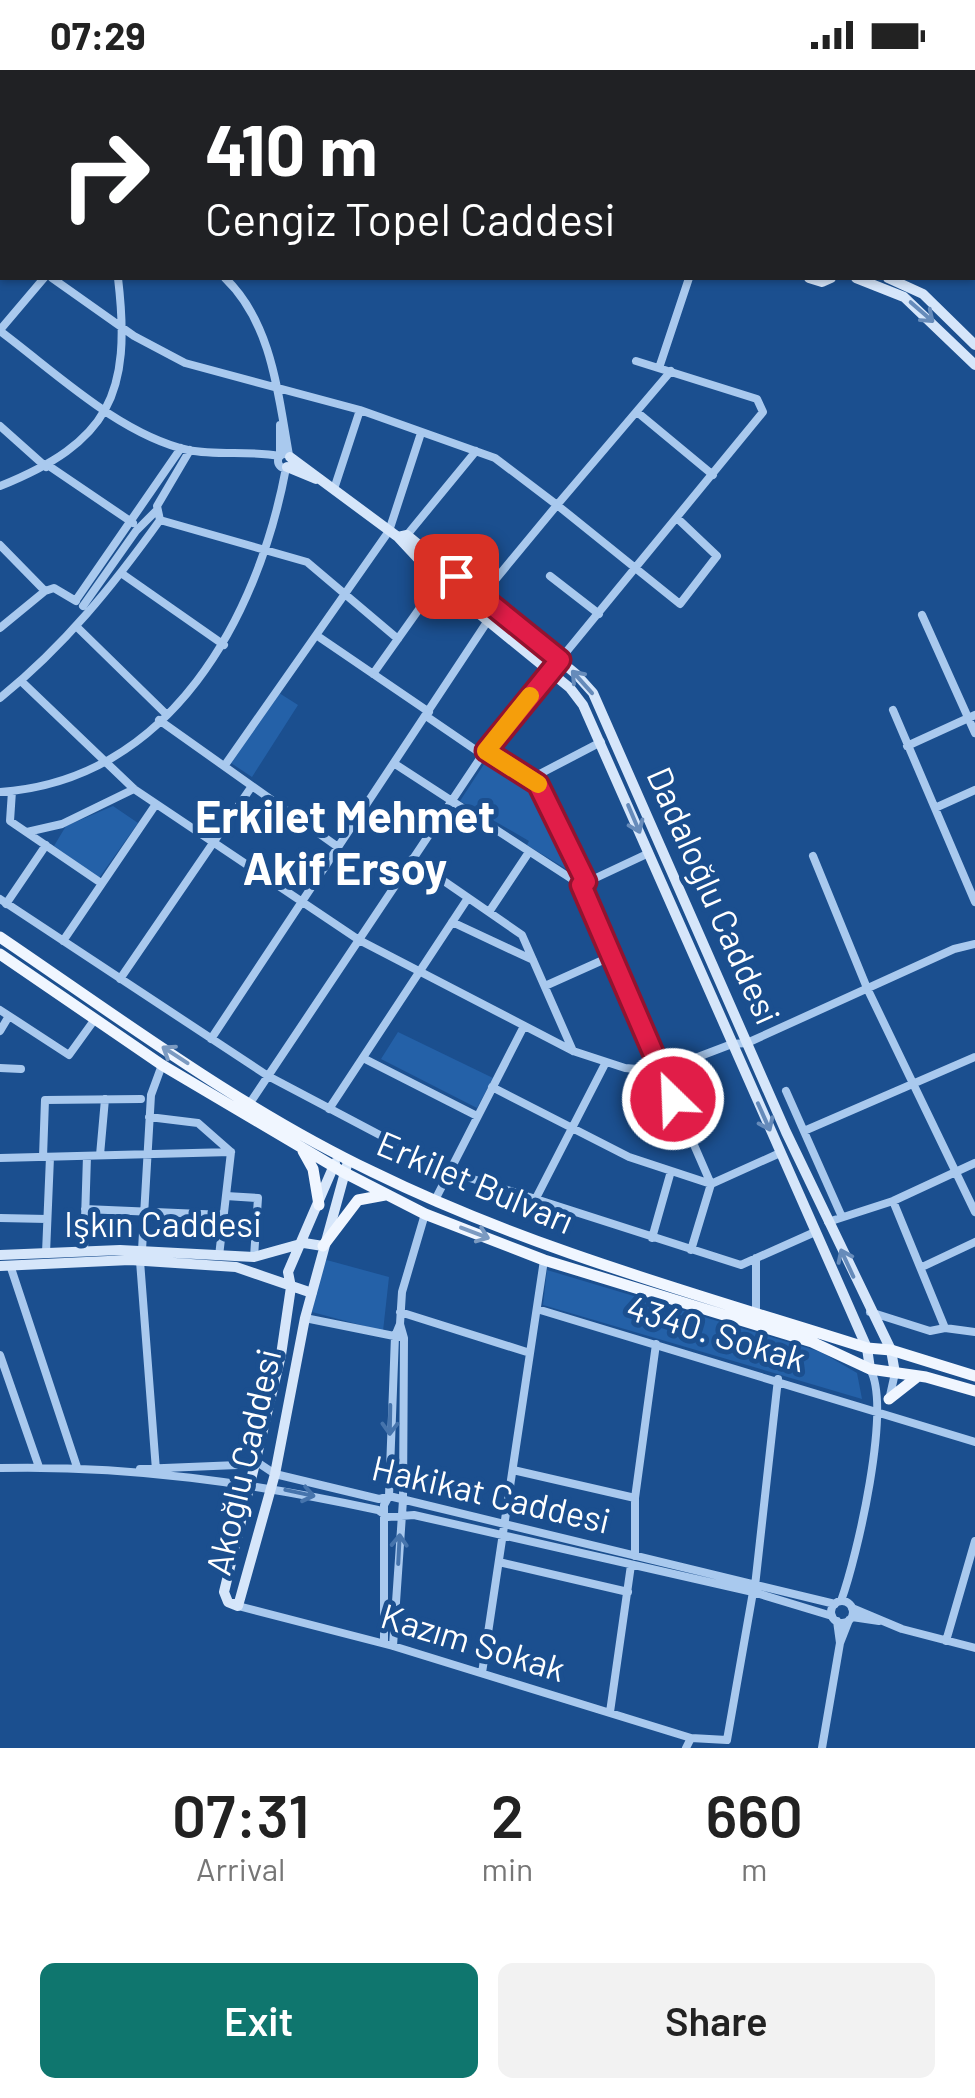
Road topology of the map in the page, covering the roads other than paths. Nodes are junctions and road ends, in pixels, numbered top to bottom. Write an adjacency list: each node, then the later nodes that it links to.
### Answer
1 (46, 280): 9 (street)
2 (51, 280): 8 (street)
3 (118, 280): 8 (street)
4 (228, 280): 15 (street)
5 (688, 280): 13 (street)
6 (861, 280): 12 (street, one-way to 12)
7 (892, 280): 10 (street)
8 (122, 328): 15 (street); 16 (street)
9 (0, 331): 16 (street)
10 (975, 344)
11 (636, 361): 13 (street)
12 (975, 365)
13 (659, 368): 14 (street)
14 (670, 371): 18 (street); 25 (street)
15 (275, 386): 17 (street); 23 (street)
16 (105, 408): 21 (street); 24 (street)
17 (360, 410): 20 (street); 27 (street)
18 (637, 412): 25 (street); 28 (street)
19 (0, 426): 24 (street)
20 (421, 433): 22 (street); 32 (street)
21 (185, 449): 23 (street); 29 (street); 31 (street)
22 (476, 451): 28 (street); 32 (street)
23 (284, 461): 27 (street, Dadaloğlu Caddesi); 34 (street)
24 (48, 467): 26 (street); 31 (street)
25 (713, 474): 30 (street)
26 (0, 486)
27 (332, 488): 32 (street, Dadaloğlu Caddesi)
28 (557, 505): 35 (street); 41 (street)
29 (159, 515): 34 (street); 36 (street); 42 (street)
30 (677, 518): 35 (street); 35 (street)
31 (133, 523): 42 (street)
32 (398, 534): 38 (street, Dadaloğlu Caddesi); 40 (street); 41 (street, Dadaloğlu Caddesi)
33 (0, 544): 39 (street)
34 (265, 552): 40 (street); 51 (street)
35 (636, 570): 44 (street)
36 (121, 574): 43 (street); 51 (street)
37 (550, 576): 44 (street)
38 (439, 581): 46 (street, Dadaloğlu Caddesi); 50 (street)
39 (46, 591): 42 (street); 48 (street)
40 (348, 593): 49 (street); 50 (street)
41 (481, 597): 52 (street, Dadaloğlu Caddesi)
42 (79, 603): 43 (street)
43 (92, 612): 47 (street)
44 (599, 614): 52 (street)
45 (922, 615): 59 (street)
46 (487, 622): 53 (street, Dadaloğlu Caddesi); 58 (street)
47 (77, 627): 55 (street); 60 (street)
48 (0, 628)
49 (319, 636): 54 (street); 67 (street)
50 (398, 639): 54 (street)
51 (224, 645): 60 (street)
52 (560, 660): 53 (street); 110 (street, Dadaloğlu Caddesi, one-way to 52)
53 (550, 672): 62 (street, Dadaloğlu Caddesi); 64 (street)
54 (373, 674): 58 (street)
55 (21, 681): 56 (street); 65 (street)
56 (0, 698)
57 (893, 710): 63 (street)
58 (427, 714): 64 (street); 66 (street)
59 (972, 716): 61 (street); 63 (street)
60 (162, 717): 65 (street); 67 (street)
61 (975, 733)
62 (602, 742): 68 (street); 82 (street, Dadaloğlu Caddesi, one-way to 82)
63 (907, 746): 76 (street)
64 (484, 753): 68 (street); 74 (street)
65 (103, 763): 70 (street); 72 (street)
66 (395, 764): 74 (street); 80 (street)
67 (225, 766): 69 (street)
68 (530, 779): 86 (street)
69 (252, 786): 78 (street); 80 (street)
70 (134, 789): 75 (street); 77 (street)
71 (975, 790): 76 (street)
72 (12, 791): 73 (street); 77 (street)
73 (0, 792)
74 (450, 802): 81 (street); 84 (street)
75 (156, 804): 78 (street); 85 (street)
76 (934, 808): 90 (street)
77 (26, 832): 79 (street)
78 (214, 843): 88 (street); 101 (street)
79 (46, 845): 85 (street); 89 (street)
80 (338, 847): 88 (street)
81 (529, 852): 86 (street); 91 (street)
82 (649, 854): 86 (street); 111 (street, Dadaloğlu Caddesi)
83 (813, 856): 103 (street)
84 (412, 860): 87 (street); 94 (street)
85 (101, 883): 95 (street)
86 (583, 884): 98 (street)
87 (468, 898): 91 (street); 92 (street)
88 (301, 901): 94 (street); 109 (street)
89 (3, 902): 95 (street)
90 (975, 902)
91 (489, 912): 99 (street)
92 (452, 922): 99 (street); 100 (street)
93 (0, 937): 126 (main road, Erkilet Bulvarı, one-way to 93)
94 (359, 940): 100 (street); 120 (street)
95 (63, 941): 101 (street)
96 (975, 944): 103 (street)
97 (0, 954): 106 (main road, Erkilet Bulvarı)
98 (612, 956): 102 (street); 119 (street)
99 (533, 960): 102 (street)
100 (419, 974): 107 (street); 114 (street)
101 (120, 979): 109 (street)
102 (545, 986): 112 (street)
103 (867, 988): 110 (street); 121 (street)
104 (0, 1010): 105 (street)
105 (9, 1016): 106 (street); 108 (street)
106 (95, 1019): 116 (main road, Erkilet Bulvarı)
107 (524, 1026): 112 (street); 122 (street)
108 (0, 1031)
109 (211, 1039): 120 (street)
110 (747, 1043): 111 (street); 160 (street, Dadaloğlu Caddesi)
111 (732, 1044): 119 (street); 134 (street, Dadaloğlu Caddesi, one-way to 134)
112 (573, 1051): 115 (street)
113 (975, 1056): 121 (street)
114 (363, 1058): 127 (street); 128 (street)
115 (606, 1062): 119 (street); 130 (street)
116 (162, 1064): 129 (street); 132 (main road, Erkilet Bulvarı)
117 (0, 1068): 118 (street)
118 (21, 1069)
119 (661, 1071): 145 (street)
120 (268, 1076): 126 (street); 127 (street)
121 (914, 1083): 131 (street); 144 (street)
122 (492, 1087): 128 (street); 130 (street)
123 (786, 1092): 131 (street)
124 (104, 1099): 125 (street); 137 (street); 138 (street)
125 (141, 1099)
126 (250, 1103): 140 (main road, Erkilet Bulvarı)
127 (329, 1109): 142 (street)
128 (477, 1116): 142 (street)
129 (149, 1117): 133 (street); 135 (street)
130 (571, 1129): 143 (street); 150 (street)
131 (804, 1131): 158 (street)
132 (302, 1148): 140 (main road, Erkilet Bulvarı); 151 (main road)
133 (231, 1152): 135 (street); 147 (street)
134 (780, 1153): 145 (street); 161 (street, Dadaloğlu Caddesi)
135 (146, 1154): 137 (street); 153 (street)
136 (87, 1156): 137 (street); 138 (street); 152 (street)
137 (100, 1156)
138 (47, 1157): 139 (street); 159 (street)
139 (0, 1158)
140 (342, 1163): 146 (main road, Erkilet Bulvarı); 148 (main road, Erkilet Bulvarı); 151 (street, Akoğlu Caddesi); 165 (street, Akoğlu Caddesi)
141 (975, 1164): 144 (street)
142 (448, 1171): 148 (street); 150 (street)
143 (671, 1171): 145 (street); 162 (street)
144 (954, 1173): 149 (street); 154 (street)
145 (711, 1184): 166 (street)
146 (387, 1195): 155 (main road, Erkilet Bulvarı); 165 (main road)
147 (226, 1196): 156 (street); 172 (street)
148 (435, 1200): 182 (main road, Erkilet Bulvarı)
149 (893, 1201): 158 (street); 176 (street)
150 (534, 1202): 162 (street)
151 (318, 1205): 164 (street, Akoğlu Caddesi)
152 (85, 1209): 153 (street); 167 (street)
153 (144, 1212): 156 (street); 170 (street)
154 (975, 1212)
155 (425, 1214): 174 (main road, Erkilet Bulvarı, one-way to 174); 180 (street)
156 (224, 1215): 171 (street)
157 (0, 1218): 159 (street)
158 (842, 1218): 160 (street)
159 (48, 1219): 168 (street)
160 (828, 1222): 181 (street, Dadaloğlu Caddesi, one-way to 160)
161 (815, 1232): 173 (street); 188 (street, Dadaloğlu Caddesi)
162 (652, 1238): 166 (street)
163 (975, 1242): 176 (street)
164 (299, 1244): 165 (street, Işkın Caddesi); 172 (street, Işkın Caddesi); 177 (street, Akoğlu Caddesi)
165 (323, 1246): 178 (street, Akoğlu Caddesi)
166 (691, 1250): 173 (street)
167 (84, 1251): 168 (street, Işkın Caddesi); 170 (street, Işkın Caddesi)
168 (46, 1253): 169 (street, Işkın Caddesi)
169 (0, 1255)
170 (141, 1256): 171 (street, Işkın Caddesi); 175 (street, Işkın Caddesi); 177 (street, Işkın Caddesi); 205 (street)
171 (219, 1256): 172 (street, Işkın Caddesi)
172 (254, 1257)
173 (756, 1258): 182 (street)
174 (544, 1260): 179 (street); 192 (main road, Erkilet Bulvarı)
175 (5, 1266): 201 (street)
176 (922, 1267): 184 (street)
177 (291, 1288): 178 (street, Işkın Caddesi); 202 (street, Akoğlu Caddesi)
178 (312, 1293): 183 (street, Akoğlu Caddesi)
179 (536, 1309): 187 (street, 4340. Sokak); 190 (street)
180 (400, 1312): 186 (street); 190 (street)
181 (870, 1312): 184 (street); 189 (street, Dadaloğlu Caddesi)
182 (756, 1313): 188 (main road, Erkilet Bulvarı)
183 (305, 1318): 186 (street); 207 (street, Akoğlu Caddesi)
184 (945, 1328): 185 (street)
185 (975, 1332)
186 (400, 1337): 210 (street, one-way to 210); 212 (street)
187 (656, 1344): 196 (street, 4340. Sokak); 211 (street)
188 (867, 1348): 189 (main road, Erkilet Bulvarı); 192 (street, Dadaloğlu Caddesi)
189 (891, 1350): 193 (street); 195 (main road, Erkilet Bulvarı)
190 (530, 1353): 206 (street)
191 (1, 1359): 203 (street)
192 (870, 1369): 193 (main road, Erkilet Bulvarı); 199 (street)
193 (894, 1373): 194 (main road, Erkilet Bulvarı); 198 (street)
194 (918, 1376): 197 (main road, Erkilet Bulvarı); 198 (main road)
195 (975, 1376)
196 (778, 1379): 199 (street, 4340. Sokak); 219 (street)
197 (975, 1391)
198 (889, 1399): 199 (street)
199 (878, 1416): 200 (street, 4340. Sokak); 222 (street)
200 (975, 1442)
201 (77, 1466): 203 (street, Hakikat Caddesi); 205 (street, Hakikat Caddesi)
202 (253, 1466): 205 (street, Hakikat Caddesi); 207 (street, Hakikat Caddesi); 208 (street, Akoğlu Caddesi)
203 (39, 1467): 204 (street, Hakikat Caddesi)
204 (0, 1468)
205 (156, 1470): 208 (street, Hakikat Caddesi)
206 (512, 1470): 211 (street); 215 (street)
207 (275, 1474): 209 (street, Akoğlu Caddesi); 210 (street, Hakikat Caddesi)
208 (250, 1483): 209 (street, Hakikat Caddesi); 221 (street, Akoğlu Caddesi)
209 (272, 1487): 214 (street, Hakikat Caddesi, one-way to 214); 221 (street, Akoğlu Caddesi)
210 (389, 1496): 212 (street, Hakikat Caddesi); 214 (street)
211 (635, 1498): 217 (street)
212 (403, 1500): 213 (street); 215 (street, Hakikat Caddesi)
213 (401, 1515): 214 (street, Hakikat Caddesi); 215 (street, Hakikat Caddesi); 226 (street, one-way to 213)
214 (388, 1516): 226 (street)
215 (504, 1530): 217 (street, Hakikat Caddesi); 218 (street)
216 (975, 1541): 224 (street)
217 (633, 1560): 219 (street, Hakikat Caddesi); 220 (street)
218 (499, 1562): 220 (street); 228 (street)
219 (754, 1589): 222 (street, Hakikat Caddesi); 223 (street, Hakikat Caddesi); 231 (street)
220 (628, 1592): 229 (street)
221 (238, 1606): 226 (street, Kazım Sokak)
222 (847, 1609): 223 (street); 223 (street); 224 (street, Hakikat Caddesi); 225 (street)
223 (834, 1619): 225 (street)
224 (946, 1641): 227 (street, Hakikat Caddesi)
225 (840, 1643): 234 (street)
226 (388, 1645): 228 (street, Kazım Sokak)
227 (975, 1648)
228 (482, 1673): 229 (street, Kazım Sokak)
229 (610, 1712): 230 (street, Kazım Sokak)
230 (692, 1738): 231 (street, Kazım Sokak); 232 (street)
231 (727, 1740): 233 (street)
232 (686, 1748)
233 (738, 1748)
234 (822, 1748)

